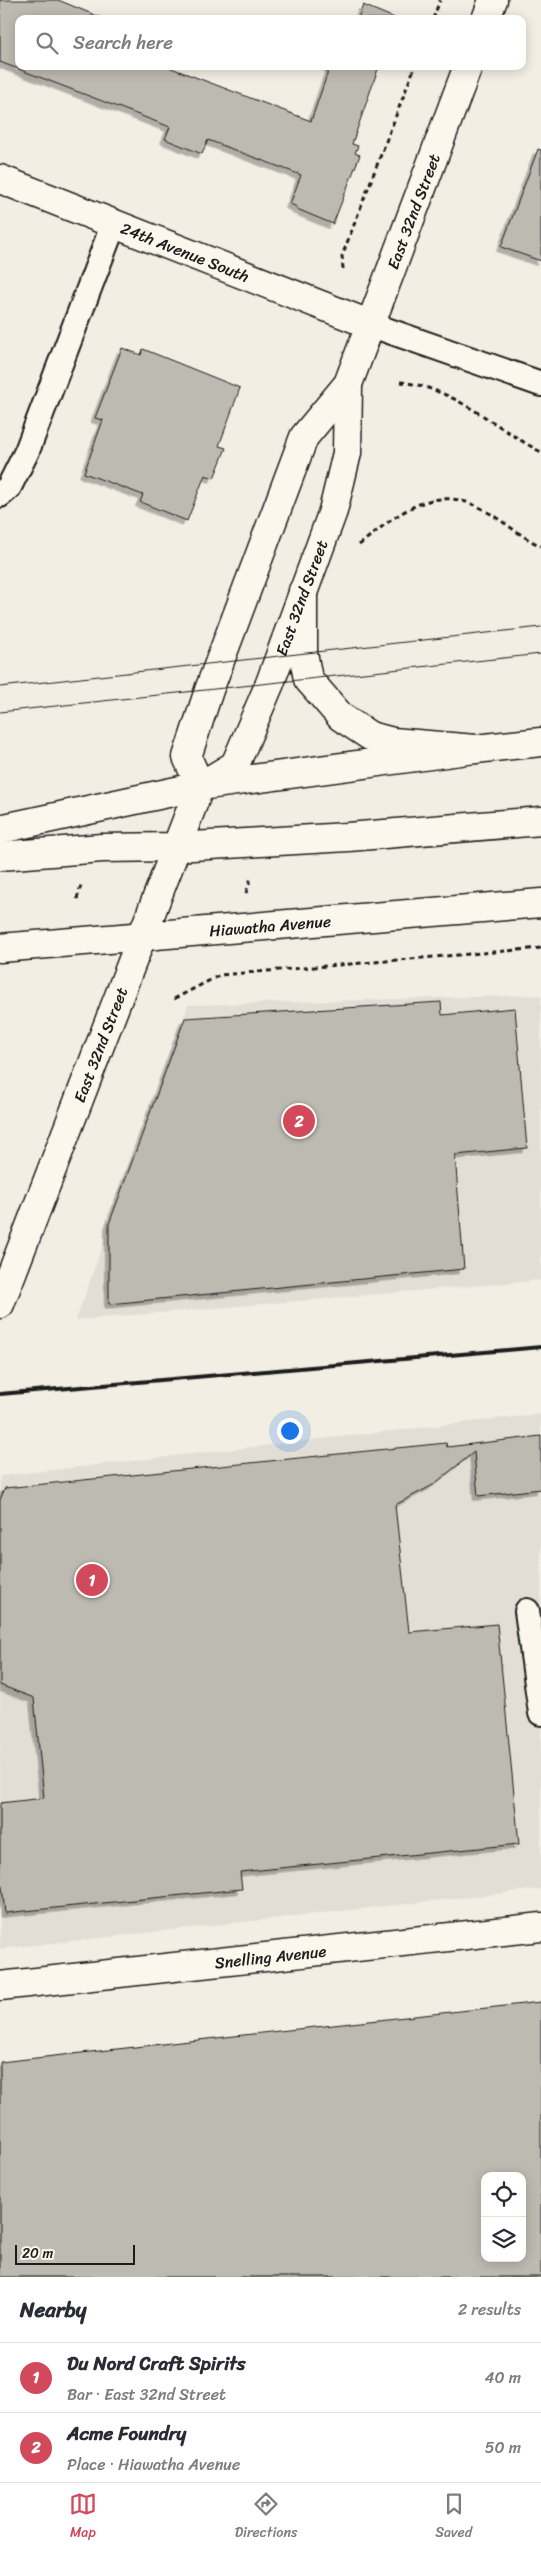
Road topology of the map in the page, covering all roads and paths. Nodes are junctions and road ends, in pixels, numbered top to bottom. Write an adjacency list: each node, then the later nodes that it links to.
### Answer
1 (440, 0): 3 (path)
2 (493, 0): 4 (main road)
3 (434, 15)
4 (487, 15)
5 (413, 70): 9 (path)
6 (466, 70): 10 (main road, East 32nd Street)
7 (0, 179): 8 (main road, 24th Avenue South)
8 (114, 223): 10 (main road, 24th Avenue South); 15 (lane)
9 (343, 269)
10 (369, 324): 12 (main road, East 32nd Street); 13 (lane)
11 (400, 382): 14 (path)
12 (348, 384): 18 (main road, East 32nd Street); 21 (main road, East 32nd Street)
13 (541, 384)
14 (541, 452)
15 (0, 495)
16 (358, 545): 17 (path)
17 (541, 546)
18 (303, 591): 20 (main road); 21 (main road, East 32nd Street)
19 (541, 742): 20 (main road)
20 (476, 749): 21 (main road)
21 (200, 786): 23 (main road); 24 (main road, East 32nd Street)
22 (541, 821): 24 (main road)
23 (0, 829)
24 (175, 847): 25 (main road); 29 (main road, East 32nd Street)
25 (0, 856)
26 (84, 877): 27 (path)
27 (76, 899)
28 (541, 902): 29 (main road, Hiawatha Avenue)
29 (142, 935): 30 (main road, Hiawatha Avenue); 33 (main road, East 32nd Street)
30 (0, 948)
31 (541, 948): 32 (path)
32 (174, 999)
33 (0, 1304)
34 (528, 1611): 35 (lane)
35 (541, 1713)
36 (541, 1927): 37 (main road, Snelling Avenue)
37 (0, 1986)

